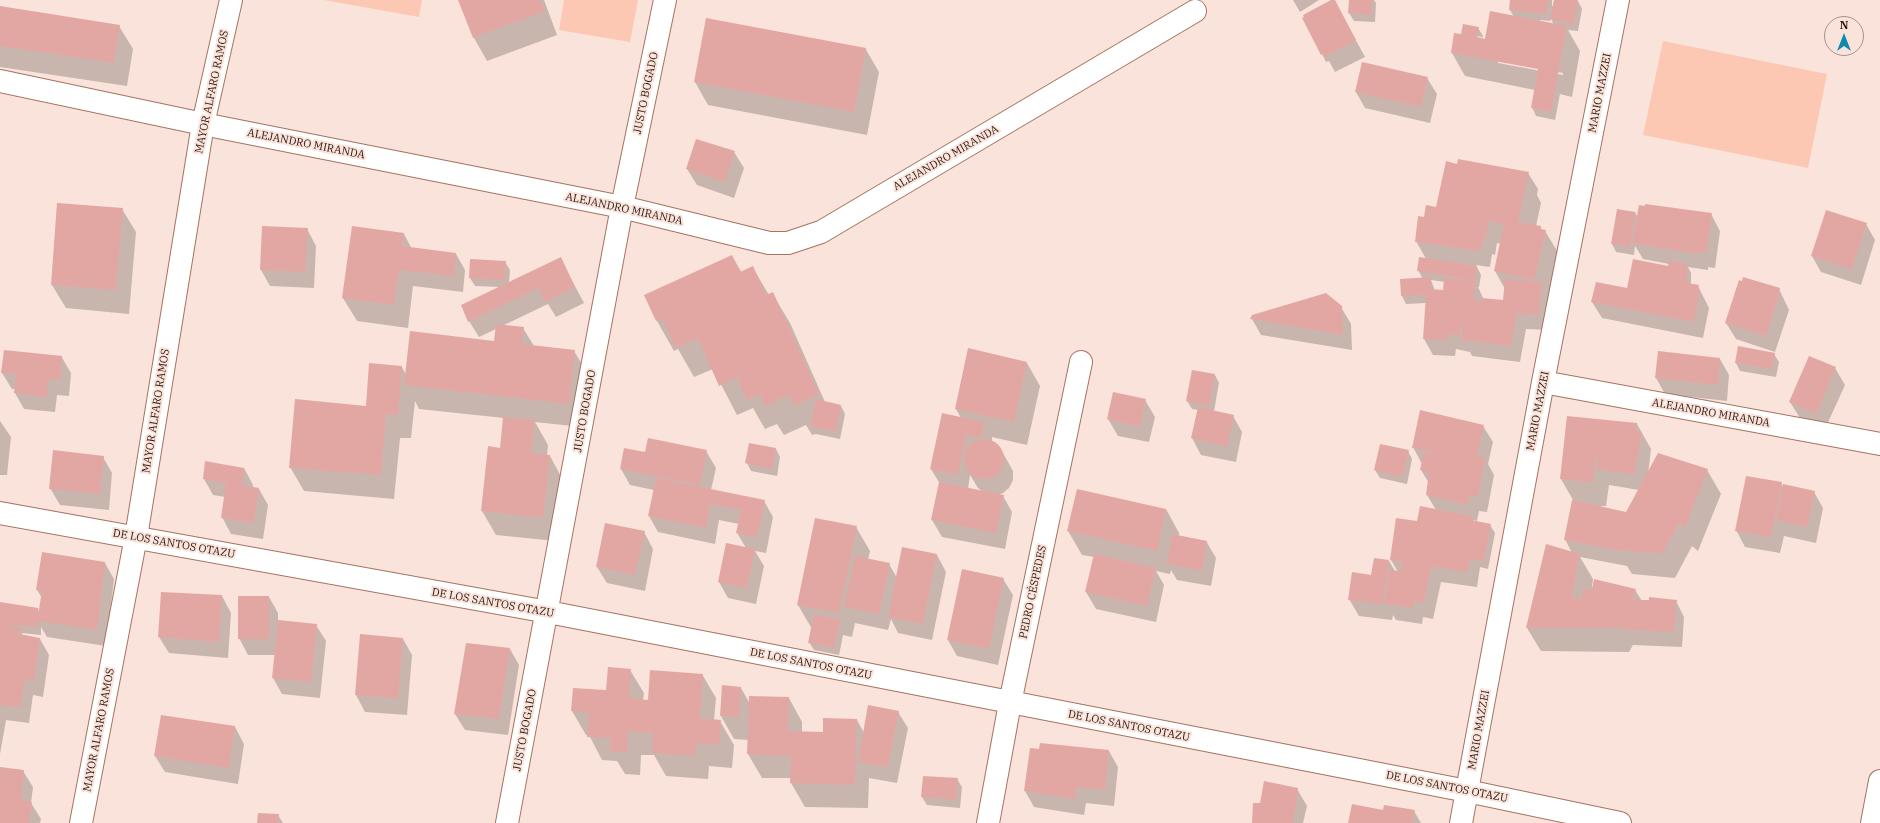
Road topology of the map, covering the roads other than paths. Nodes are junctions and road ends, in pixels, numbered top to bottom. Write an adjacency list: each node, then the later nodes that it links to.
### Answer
1 (231, 0): 6 (street, MAYOR ALFARO RAMOS)
2 (665, 0): 7 (street, JUSTO BOGADO)
3 (1618, 0): 9 (street, MARIO MAZZEI)
4 (1195, 11): 7 (street, ALEJANDRO MIRANDA)
5 (0, 81): 6 (street, ALEJANDRO MIRANDA)
6 (203, 124): 7 (street, ALEJANDRO MIRANDA); 12 (street, MAYOR ALFARO RAMOS)
7 (622, 207): 13 (street, JUSTO BOGADO)
8 (1081, 362): 14 (street, PEDRO CÉSPEDES)
9 (1543, 382): 10 (street, ALEJANDRO MIRANDA); 16 (street, MARIO MAZZEI)
10 (1880, 444)
11 (0, 513): 12 (street, DE LOS SANTOS OTAZU)
12 (136, 537): 13 (street, DE LOS SANTOS OTAZU); 17 (street, MAYOR ALFARO RAMOS)
13 (548, 612): 14 (street, DE LOS SANTOS OTAZU); 18 (street, JUSTO BOGADO)
14 (1010, 703): 16 (street, DE LOS SANTOS OTAZU); 19 (street, PEDRO CÉSPEDES)
15 (1880, 781): 22 (street)
16 (1467, 791): 20 (street, MARIO MAZZEI); 21 (street, DE LOS SANTOS OTAZU)
17 (82, 823)
18 (507, 823)
19 (988, 823)
20 (1461, 823)
21 (1620, 823)
22 (1872, 823)

